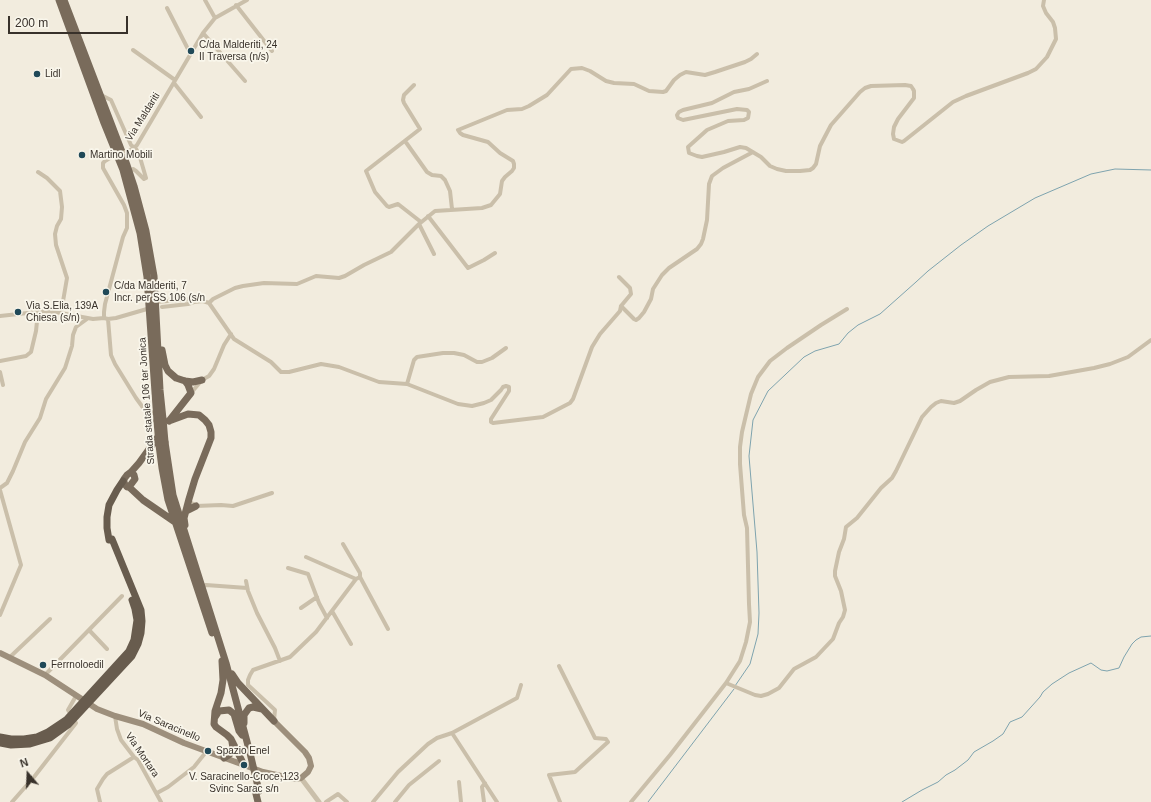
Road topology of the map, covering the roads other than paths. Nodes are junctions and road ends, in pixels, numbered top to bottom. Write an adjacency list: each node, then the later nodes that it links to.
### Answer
1 (59, 0): 53 (main road, Strada statale 106 ter Jonica)
2 (64, 0): 18 (main road, Strada statale 106 ter Jonica)
3 (205, 0): 8 (street)
4 (247, 0): 6 (street, Via Maldariti)
5 (1044, 0): 22 (street)
6 (236, 5): 8 (street, Via Maldariti); 11 (street)
7 (167, 8): 12 (street)
8 (215, 18): 9 (street, Via Maldariti)
9 (203, 33): 12 (street, Via Maldariti); 14 (street)
10 (133, 50): 16 (street)
11 (272, 51)
12 (190, 53): 16 (street, Via Maldariti)
13 (758, 54): 25 (street)
14 (246, 81)
15 (767, 81): 22 (street)
16 (174, 82): 19 (street); 21 (street, Via Maldariti)
17 (414, 84): 20 (street)
18 (101, 95): 21 (street); 23 (main road, Strada statale 106 ter Jonica)
19 (201, 117)
20 (404, 141): 25 (street); 27 (street)
21 (132, 149): 23 (street); 41 (street, Via Maldariti, bridge)
22 (753, 152): 34 (street)
23 (129, 171): 33 (main road, Strada statale 106 ter Jonica)
24 (38, 172): 38 (street)
25 (452, 209): 26 (street)
26 (428, 216): 27 (street); 28 (street)
27 (420, 223): 29 (street); 32 (street)
28 (494, 253)
29 (434, 254)
30 (619, 277): 34 (street)
31 (194, 302): 32 (street); 33 (street); 33 (street)
32 (209, 303): 43 (street)
33 (159, 304): 42 (main road, Strada statale 106 ter Jonica)
34 (621, 306): 50 (street)
35 (147, 309): 41 (street)
36 (847, 310): 88 (street)
37 (38, 312): 38 (street); 39 (street); 46 (street)
38 (61, 313): 40 (street)
39 (0, 316)
40 (87, 319): 41 (street); 56 (street)
41 (106, 319): 53 (street)
42 (156, 321): 49 (main road); 53 (main road, Strada statale 106 ter Jonica)
43 (230, 334): 48 (street); 50 (street)
44 (1151, 340): 88 (street)
45 (506, 348): 50 (street)
46 (0, 361)
47 (0, 372): 51 (street)
48 (202, 380): 49 (main road); 52 (street)
49 (185, 381): 52 (main road)
50 (407, 384)
51 (3, 385)
52 (191, 393): 53 (main road)
53 (162, 419): 54 (main road, Strada statale 106 ter Jonica, bridge); 55 (main road); 58 (main road)
54 (162, 444): 61 (main road, Strada statale 106 ter Jonica); 62 (main road, Strada statale 106 ter Jonica)
55 (126, 485): 61 (main road); 63 (highway)
56 (0, 489): 75 (street)
57 (272, 493): 59 (street)
58 (189, 499): 59 (street); 60 (main road)
59 (196, 506): 60 (main road)
60 (186, 511): 62 (main road)
61 (175, 522): 85 (main road, Strada statale 106 ter Jonica)
62 (185, 535): 69 (main road, Strada statale 106 ter Jonica)
63 (110, 539): 97 (highway, bridge); 98 (highway, bridge)
64 (343, 544): 67 (street)
65 (306, 557): 67 (street)
66 (288, 568): 72 (street)
67 (358, 578): 74 (street); 78 (street)
68 (246, 581): 70 (street)
69 (202, 586): 70 (street); 85 (main road, Strada statale 106 ter Jonica)
70 (248, 588): 84 (street)
71 (122, 596): 79 (street)
72 (317, 597): 73 (street); 76 (street)
73 (301, 608)
74 (332, 611): 76 (street); 80 (street)
75 (0, 615)
76 (327, 618): 84 (street)
77 (50, 619): 83 (street)
78 (388, 629)
79 (89, 630): 81 (street); 87 (street)
80 (351, 644)
81 (107, 649)
82 (0, 652): 83 (main road, Via Saracinello)
83 (10, 656): 87 (main road, Via Saracinello)
84 (280, 661): 93 (street)
85 (224, 662): 91 (main road); 94 (main road); 95 (main road, Strada statale 106 ter Jonica)
86 (559, 666): 124 (street)
87 (45, 675): 90 (main road, Via Saracinello)
88 (726, 683): 125 (street)
89 (521, 685): 96 (street)
90 (76, 696): 92 (main road, Via Saracinello); 111 (street)
91 (262, 708): 93 (main road); 95 (main road)
92 (115, 716): 100 (main road, Via Saracinello); 101 (street, Via Mortara)
93 (274, 720): 106 (main road)
94 (214, 721): 95 (main road); 99 (main road)
95 (243, 732): 109 (main road, Strada statale 106 ter Jonica, bridge)
96 (452, 733): 108 (street); 119 (street)
97 (0, 737)
98 (0, 743)
99 (234, 747): 102 (main road); 104 (main road); 105 (main road)
100 (206, 752): 102 (main road, Via Saracinello); 110 (street)
101 (134, 757): 110 (street, Via Mortara); 112 (street)
102 (224, 758): 104 (main road, Via Saracinello)
103 (439, 760): 120 (street)
104 (232, 761): 105 (main road, Via Saracinello)
105 (244, 765): 106 (main road, Via Saracinello)
106 (301, 778): 116 (street)
107 (459, 782): 121 (street)
108 (485, 783): 122 (street); 123 (street)
109 (257, 791): 114 (main road, Strada statale 106 ter Jonica); 115 (main road, Strada statale 106 ter Jonica)
110 (157, 793): 113 (street, Via Mortara)
111 (12, 802)
112 (100, 802)
113 (161, 802)
114 (258, 802)
115 (262, 802)
116 (318, 802)
117 (326, 802): 118 (street)
118 (347, 802)
119 (373, 802)
120 (395, 802)
121 (461, 802)
122 (484, 802)
123 (497, 802)
124 (560, 802)
125 (631, 802)

